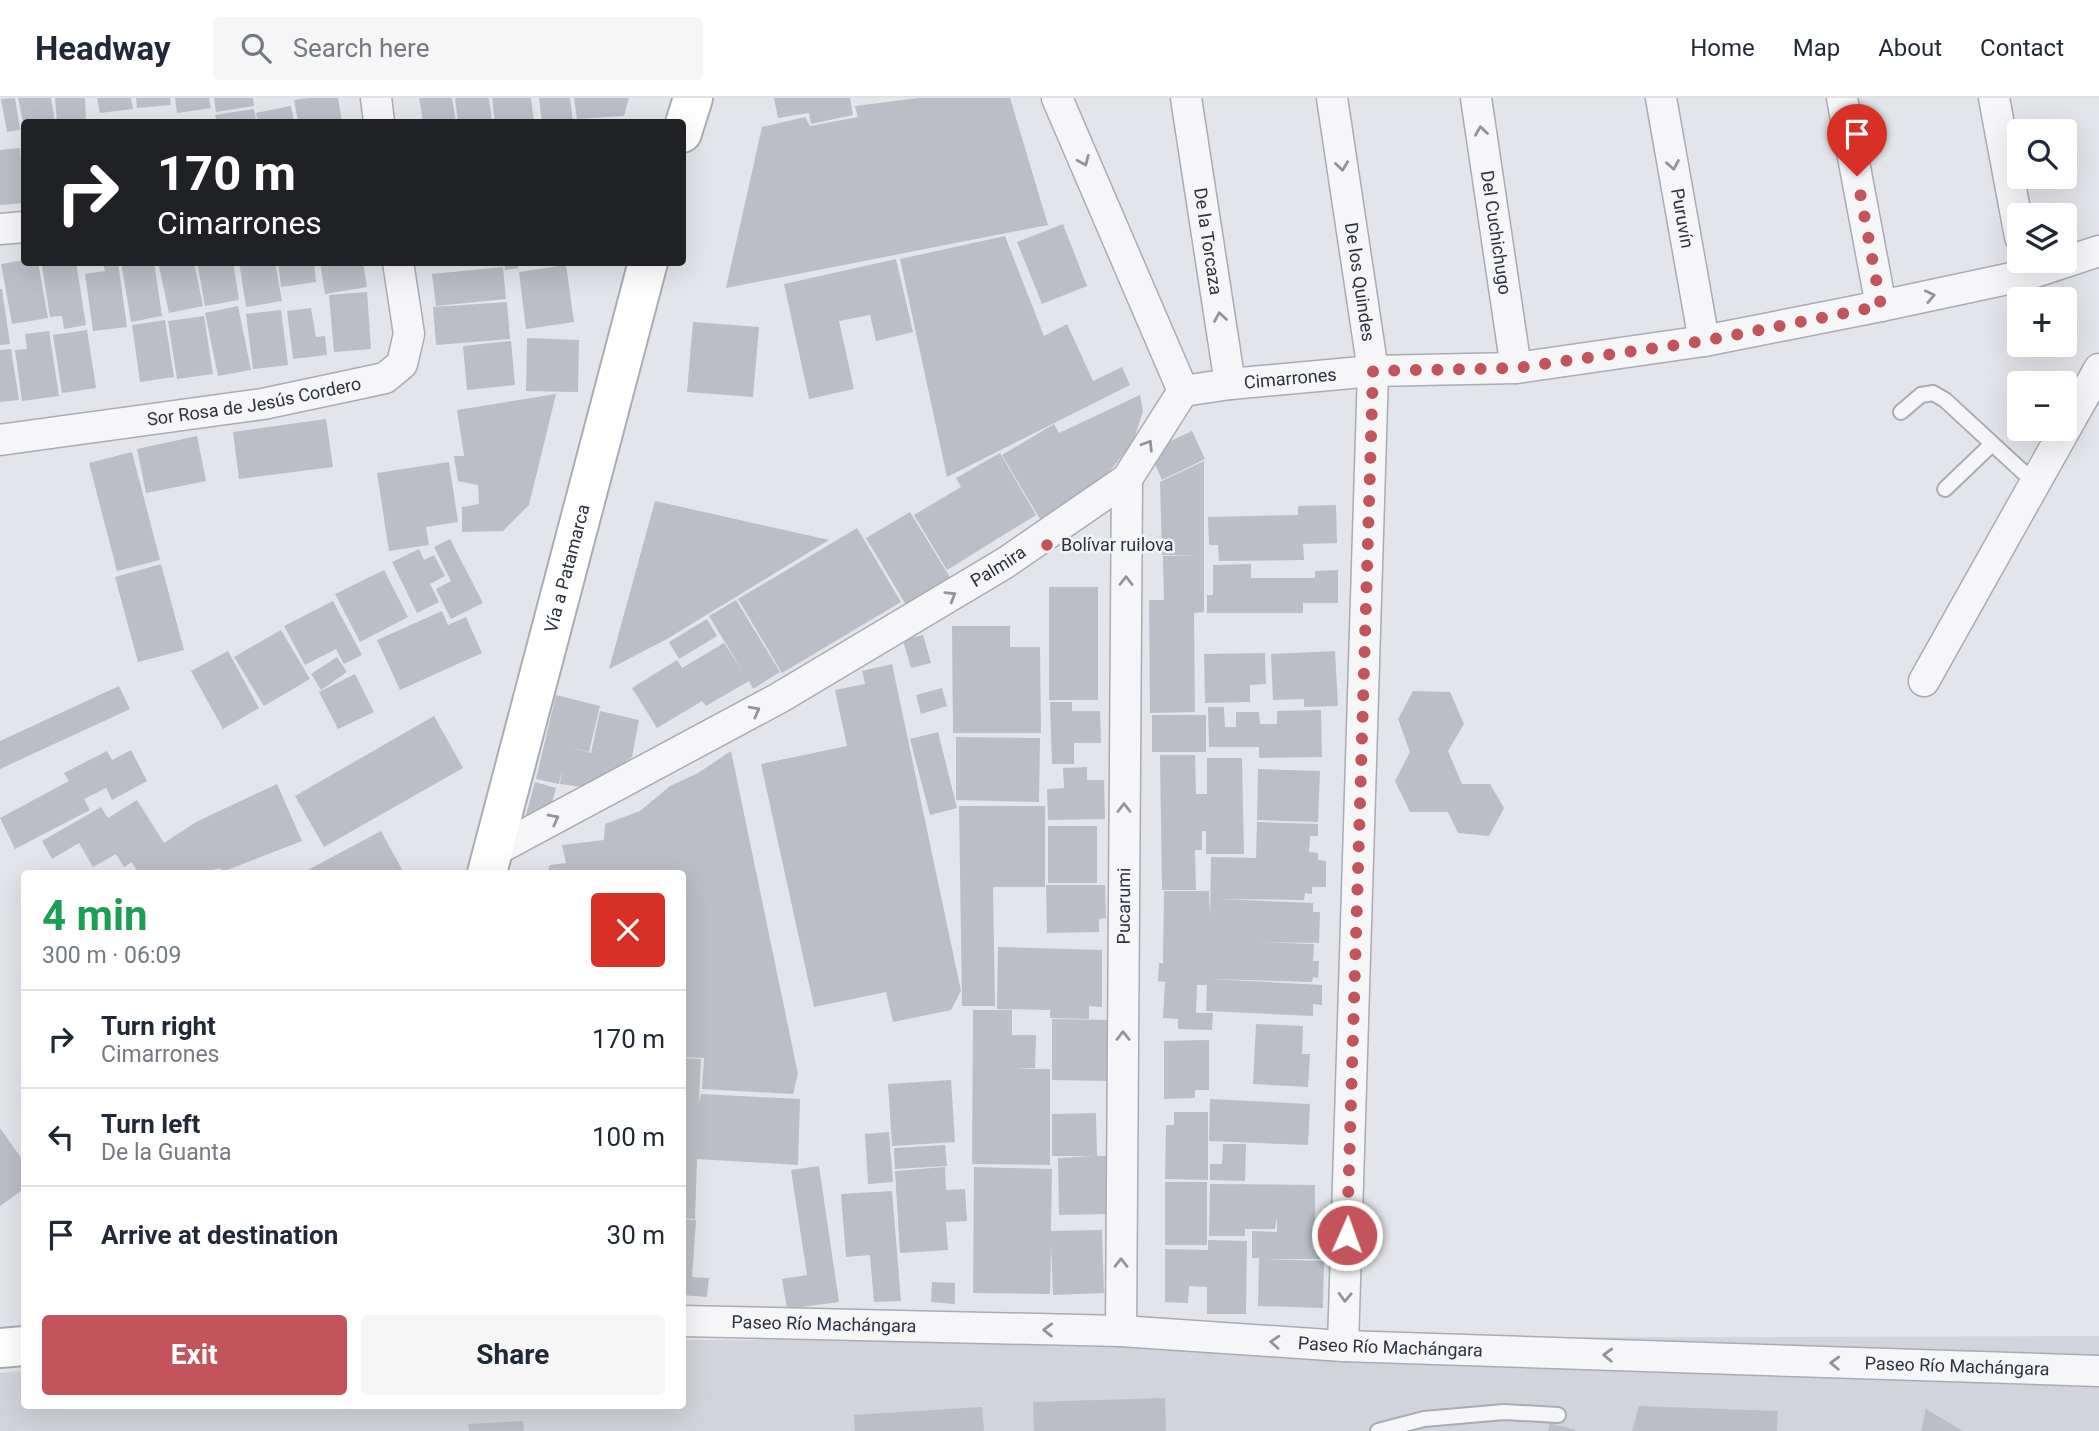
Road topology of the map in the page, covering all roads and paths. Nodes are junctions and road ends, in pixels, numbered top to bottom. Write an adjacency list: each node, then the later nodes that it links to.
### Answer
1 (376, 98): 10 (street)
2 (693, 98): 11 (street)
3 (1057, 98): 26 (street, one-way to 26)
4 (1186, 98): 25 (street, De la Torcaza, one-way to 4)
5 (1332, 98): 24 (street, De los Quindes, one-way to 24)
6 (1476, 98): 22 (street, Del Cuchichugo, one-way to 6)
7 (1661, 98): 21 (street, Puruvín, one-way to 21)
8 (1842, 98): 20 (street)
9 (1994, 98): 12 (street)
10 (379, 119)
11 (686, 120)
12 (2014, 203)
13 (21, 227): 14 (street)
14 (0, 229)
15 (2099, 251): 16 (street, Cimarrones)
16 (2077, 256)
17 (399, 266): 28 (street, Sor Rosa de Jesús Cordero)
18 (647, 266): 34 (street, Vía a Patamarca)
19 (2007, 273): 20 (street, Cimarrones, one-way to 19)
20 (1881, 306): 21 (street, Cimarrones)
21 (1704, 341): 22 (street, Cimarrones)
22 (1516, 368): 24 (street, Cimarrones)
23 (2099, 369): 31 (street)
24 (1373, 371): 25 (street, Cimarrones); 38 (street, De los Quindes, one-way to 38)
25 (1230, 384): 26 (street, Cimarrones)
26 (1183, 391): 30 (street, Palmira, one-way to 26)
27 (1901, 412): 29 (lane)
28 (0, 440)
29 (1992, 444): 31 (lane); 32 (lane)
30 (1126, 479): 34 (street, Palmira, one-way to 30); 36 (street, Pucarumi, one-way to 30)
31 (2035, 483): 33 (street)
32 (1945, 489)
33 (1924, 681)
34 (491, 862)
35 (686, 1321): 36 (street, Paseo Río Machángara, one-way to 35)
36 (1121, 1331): 38 (street, Paseo Río Machángara, one-way to 36)
37 (21, 1346): 39 (street)
38 (1343, 1346): 40 (street, Paseo Río Machángara, one-way to 38)
39 (0, 1348)
40 (2099, 1371)
41 (1558, 1415): 42 (lane)
42 (1378, 1431)

